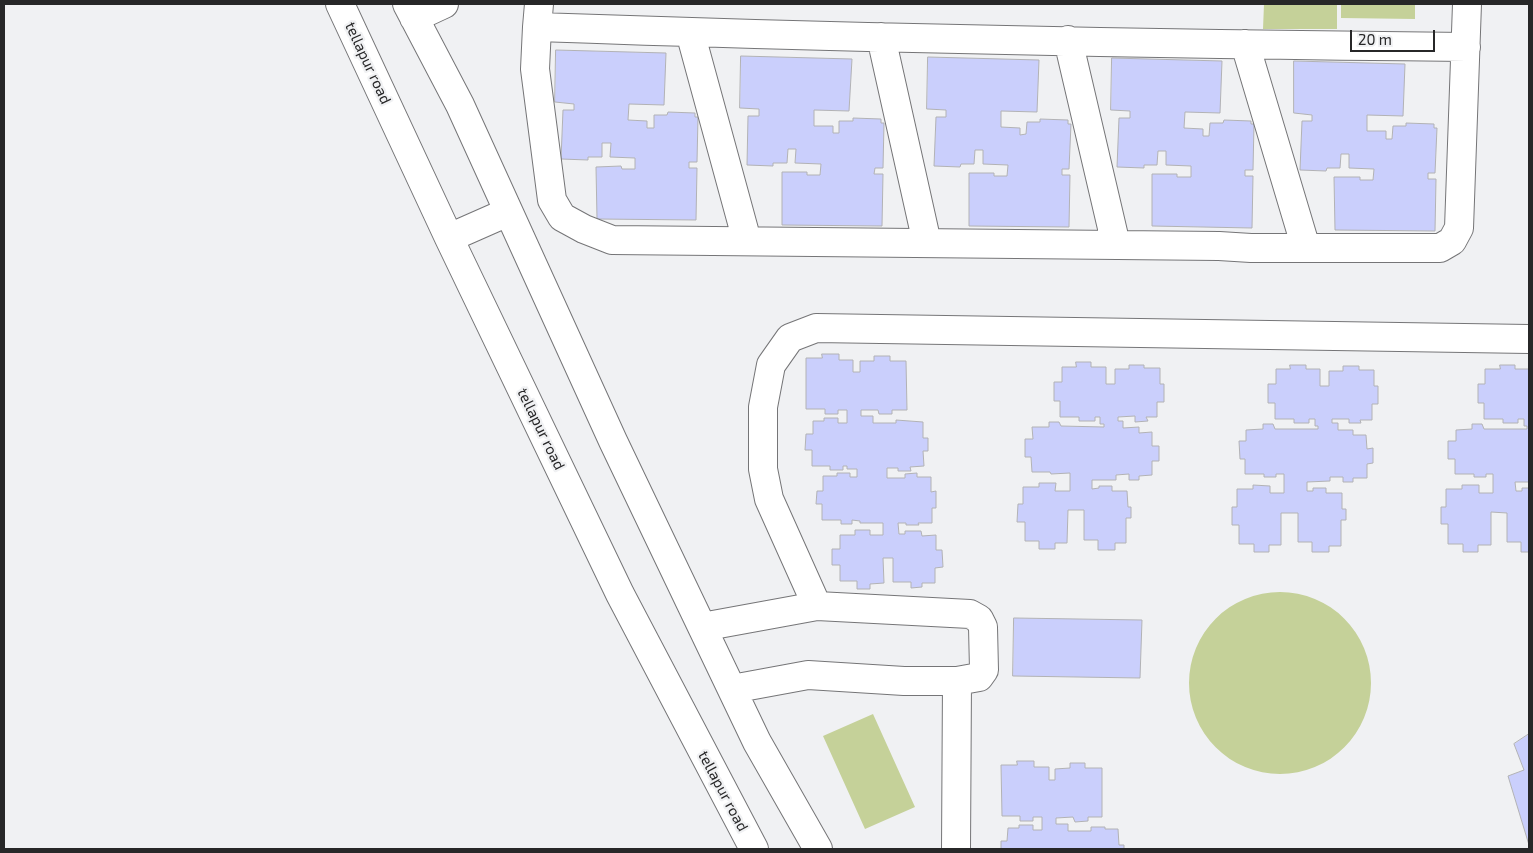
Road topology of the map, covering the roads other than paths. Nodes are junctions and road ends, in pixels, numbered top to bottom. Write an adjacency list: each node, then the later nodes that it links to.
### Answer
1 (340, 4): 12 (street, tellapur road)
2 (444, 4): 4 (street)
3 (1467, 4): 10 (street)
4 (410, 11): 11 (street)
5 (538, 15): 6 (street); 13 (street)
6 (690, 32): 7 (street); 13 (street)
7 (881, 36): 8 (street); 14 (street)
8 (1068, 40): 9 (street); 15 (street)
9 (1245, 44): 10 (street); 16 (street)
10 (1466, 47): 16 (street)
11 (508, 212): 12 (street); 19 (street)
12 (449, 238): 22 (street, tellapur road)
13 (747, 242): 14 (street)
14 (928, 243): 15 (street)
15 (1116, 245): 16 (street)
16 (1306, 248)
17 (1529, 339): 18 (street)
18 (818, 606): 19 (street); 20 (street)
19 (702, 627): 21 (street)
20 (957, 681): 21 (street); 24 (street)
21 (732, 689): 23 (street)
22 (754, 849)
23 (818, 849)
24 (956, 849)

